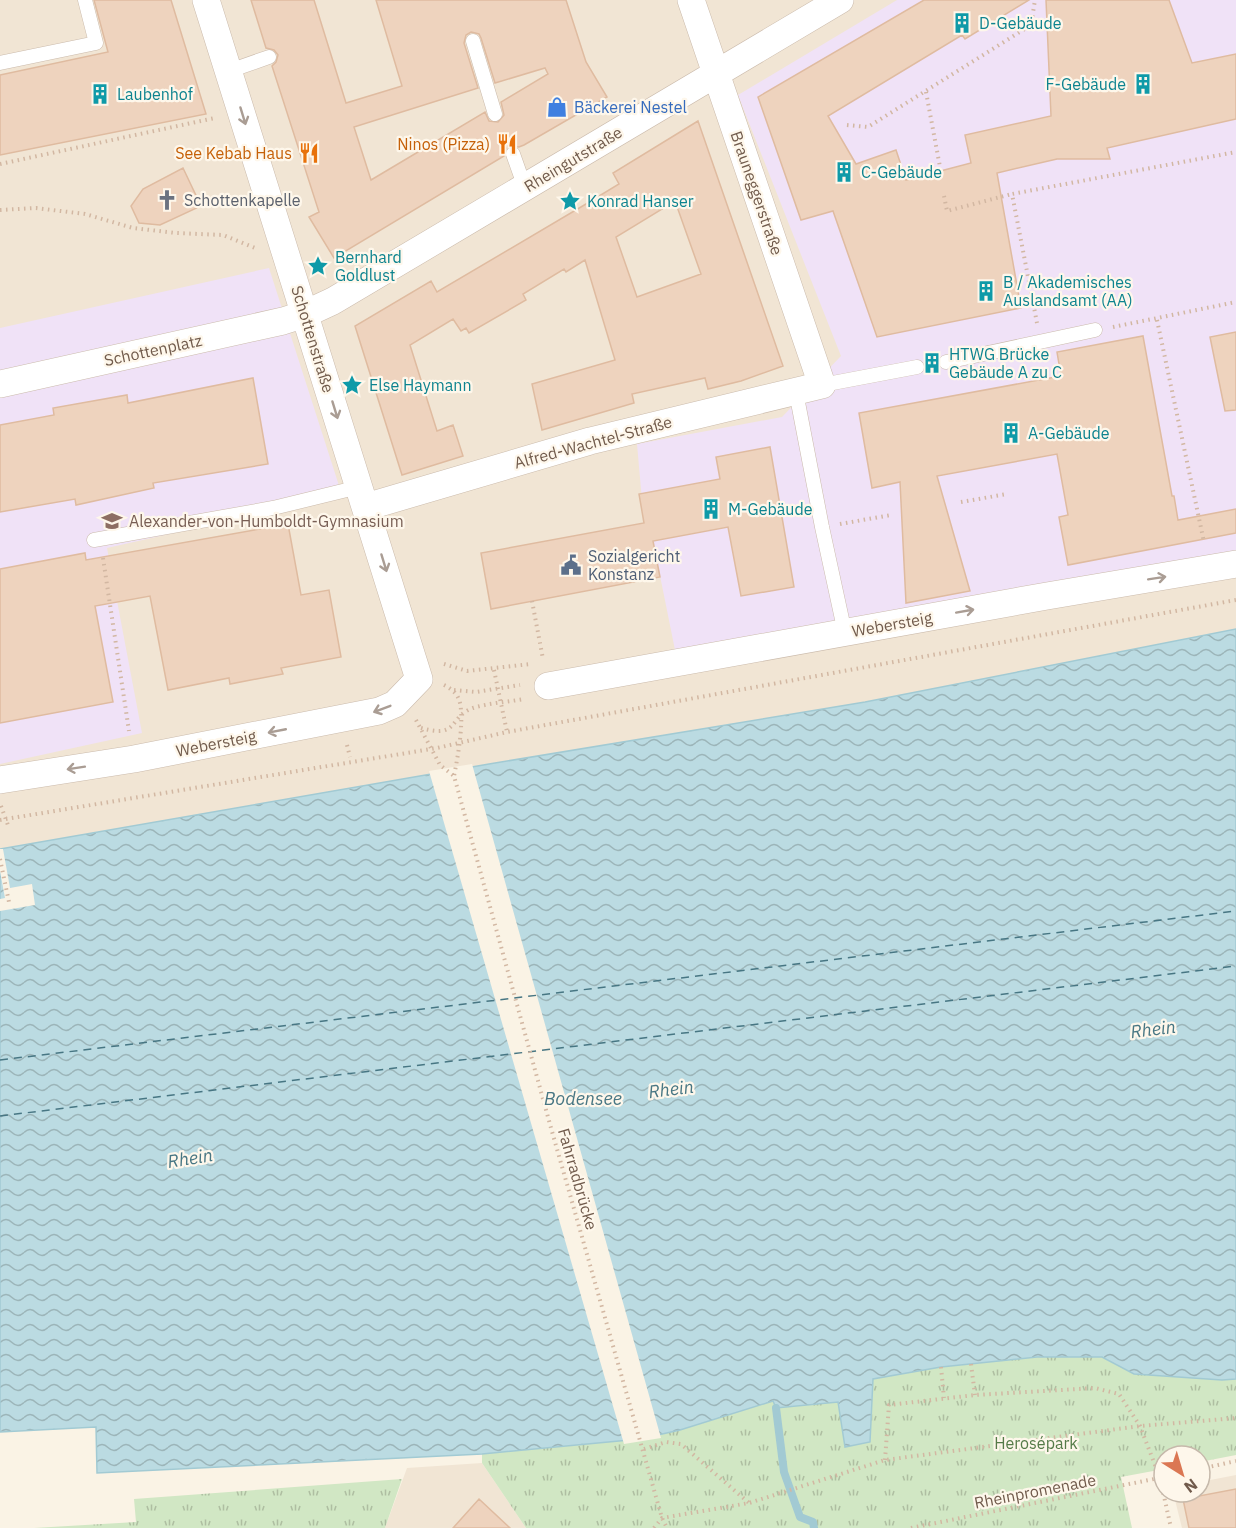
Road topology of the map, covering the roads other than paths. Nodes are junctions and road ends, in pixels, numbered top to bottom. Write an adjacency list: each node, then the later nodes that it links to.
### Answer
1 (85, 0): 7 (lane)
2 (206, 0): 8 (street, Schottenstraße)
3 (691, 0): 9 (street, Brauneggerstraße)
4 (840, 0): 9 (street, Rheingutstraße)
5 (473, 40): 10 (lane)
6 (269, 57): 8 (lane)
7 (0, 63)
8 (229, 71): 13 (street, Schottenstraße, one-way to 13)
9 (716, 74): 12 (street, Rheingutstraße); 18 (street, Brauneggerstraße)
10 (495, 114)
11 (513, 154): 12 (lane)
12 (525, 188): 13 (street, Rheingutstraße)
13 (305, 314): 17 (street, Schottenplatz); 20 (street, Schottenstraße, one-way to 20)
14 (1095, 330): 15 (lane)
15 (946, 362)
16 (917, 367): 18 (lane)
17 (0, 384)
18 (822, 385): 19 (street, Alfred-Wachtel-Straße)
19 (796, 392): 20 (street, Alfred-Wachtel-Straße); 23 (lane)
20 (363, 497): 21 (lane); 24 (street, Schottenstraße, one-way to 24)
21 (94, 540)
22 (1223, 567): 23 (street, Webersteig, one-way to 22)
23 (845, 633): 25 (street, Webersteig)
24 (418, 673): 26 (street, Webersteig, one-way to 26)
25 (546, 674)
26 (0, 780)

